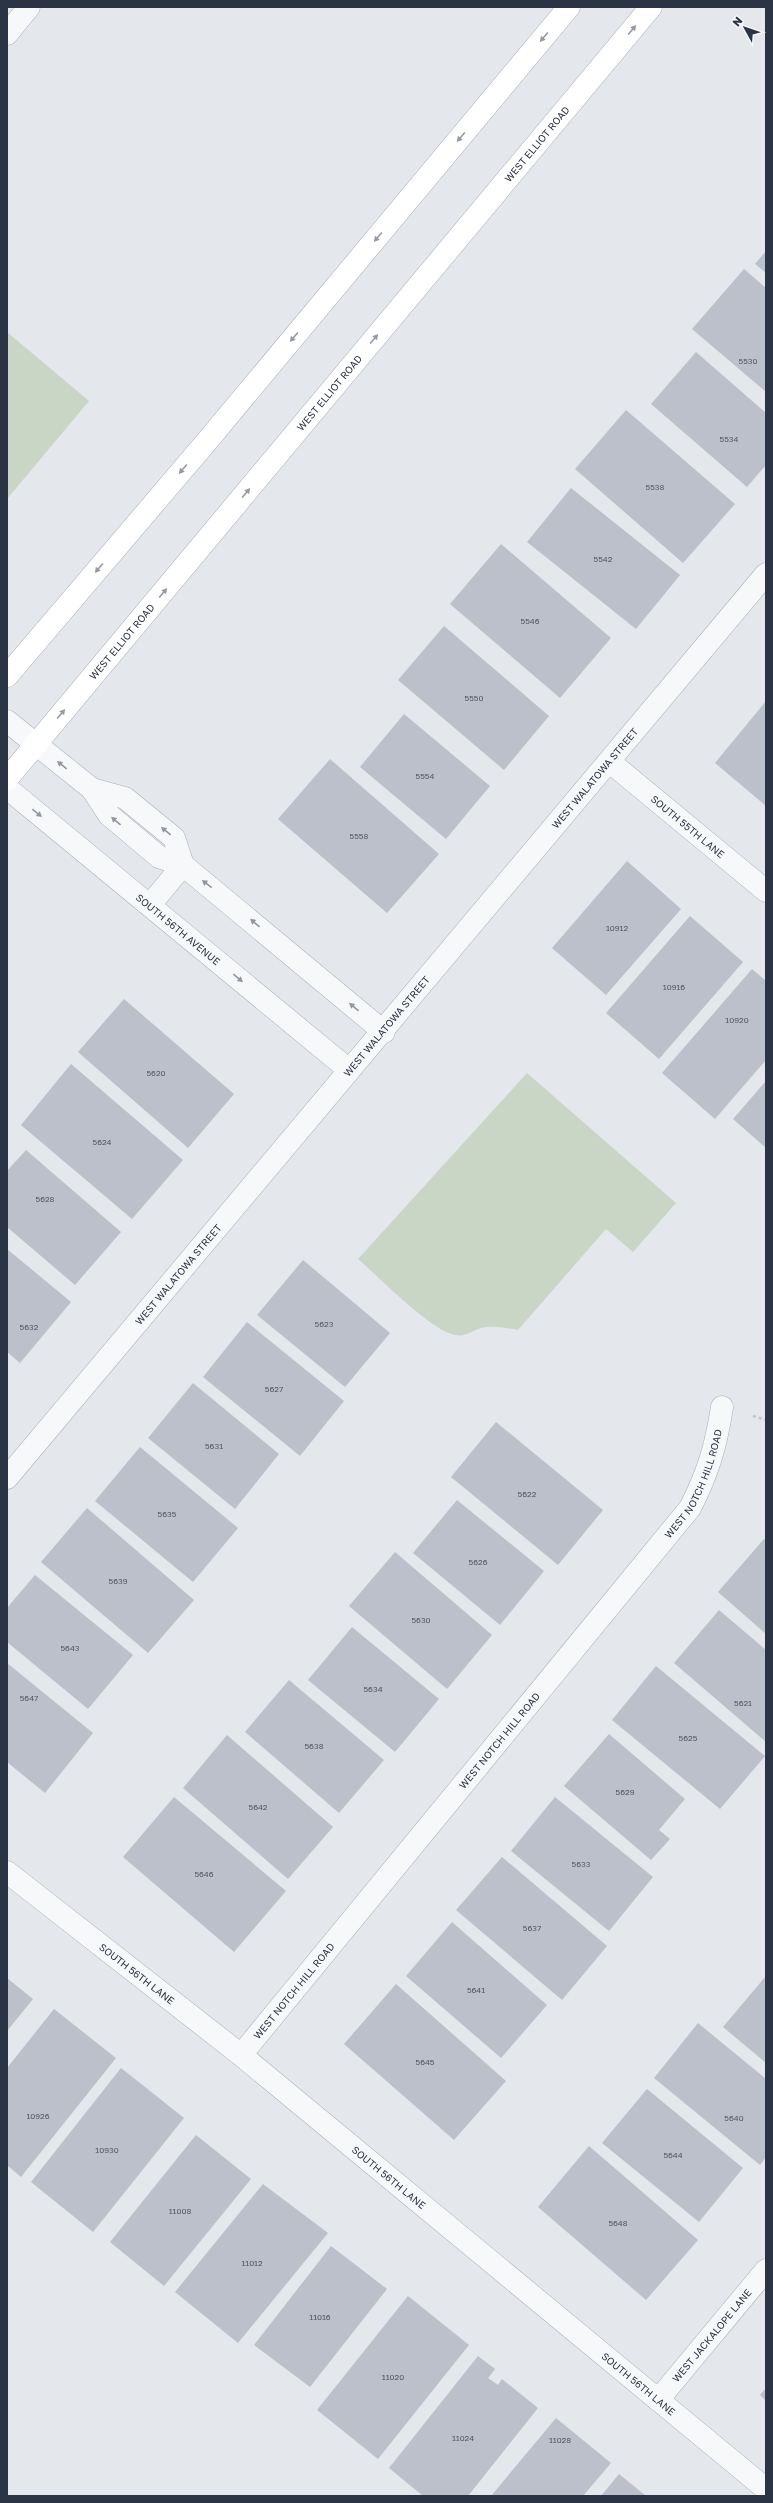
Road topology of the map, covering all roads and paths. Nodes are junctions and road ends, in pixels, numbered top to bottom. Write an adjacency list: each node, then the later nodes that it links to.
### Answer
1 (30, 7): 4 (street)
2 (569, 7): 6 (main road, one-way to 6)
3 (651, 7): 8 (main road, WEST ELLIOT ROAD, one-way to 3)
4 (7, 34)
5 (766, 574): 9 (street, WEST WALATOWA STREET)
6 (7, 676)
7 (7, 721): 8 (street)
8 (36, 744): 10 (main road, WEST ELLIOT ROAD); 12 (street, one-way to 8)
9 (610, 762): 13 (street, SOUTH 55TH LANE); 15 (street, WEST WALATOWA STREET)
10 (7, 779)
11 (7, 788): 14 (street, SOUTH 56TH AVENUE, one-way to 14)
12 (183, 865): 14 (street); 15 (street, one-way to 12)
13 (766, 891)
14 (150, 905): 16 (street, SOUTH 56TH AVENUE, one-way to 16)
15 (384, 1032): 16 (street, WEST WALATOWA STREET)
16 (349, 1070): 18 (street, WEST WALATOWA STREET)
17 (722, 1407): 20 (street, WEST NOTCH HILL ROAD)
18 (7, 1478)
19 (7, 1872): 20 (street, SOUTH 56TH LANE)
20 (240, 2055): 22 (street, SOUTH 56TH LANE)
21 (766, 2270): 22 (street, WEST JACKALOPE LANE)
22 (658, 2400): 23 (street, SOUTH 56TH LANE)
23 (766, 2489)

